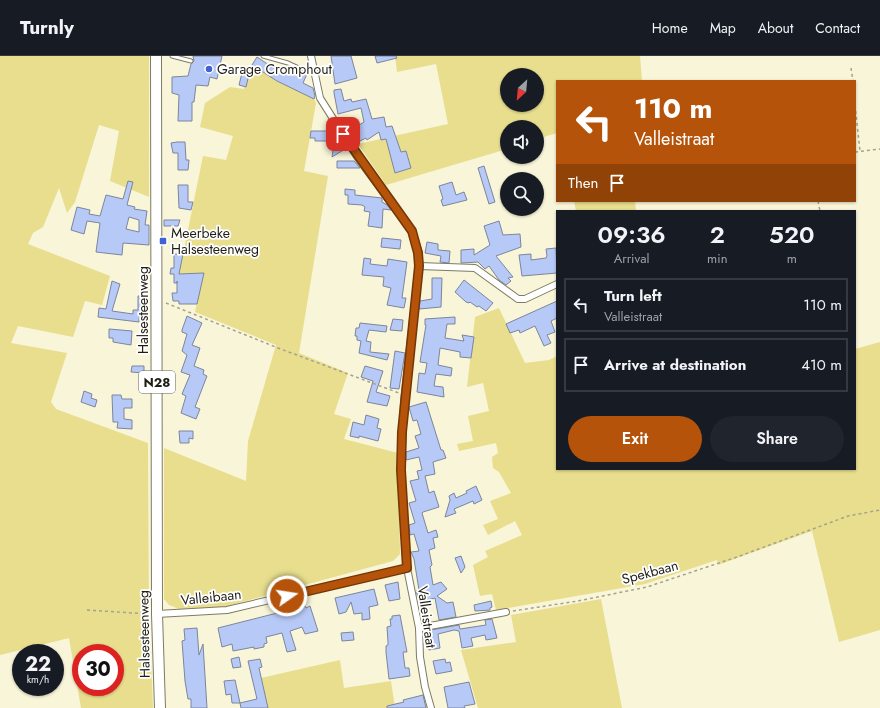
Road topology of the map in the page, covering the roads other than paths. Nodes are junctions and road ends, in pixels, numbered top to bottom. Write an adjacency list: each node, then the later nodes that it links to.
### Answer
1 (156, 56): 11 (main road, Halsesteenweg / N28)
2 (171, 56): 5 (lane)
3 (263, 56): 6 (lane)
4 (311, 56): 6 (street, Valleistraat)
5 (191, 61)
6 (314, 69): 7 (street, Valleistraat)
7 (419, 266): 8 (street); 9 (street, Valleistraat)
8 (556, 284)
9 (407, 568): 11 (street, Valleibaan); 12 (street, Valleistraat)
10 (506, 612): 12 (street)
11 (157, 614): 13 (main road, Halsesteenweg / N28)
12 (419, 628): 14 (street, Valleistraat)
13 (160, 708)
14 (431, 708)

